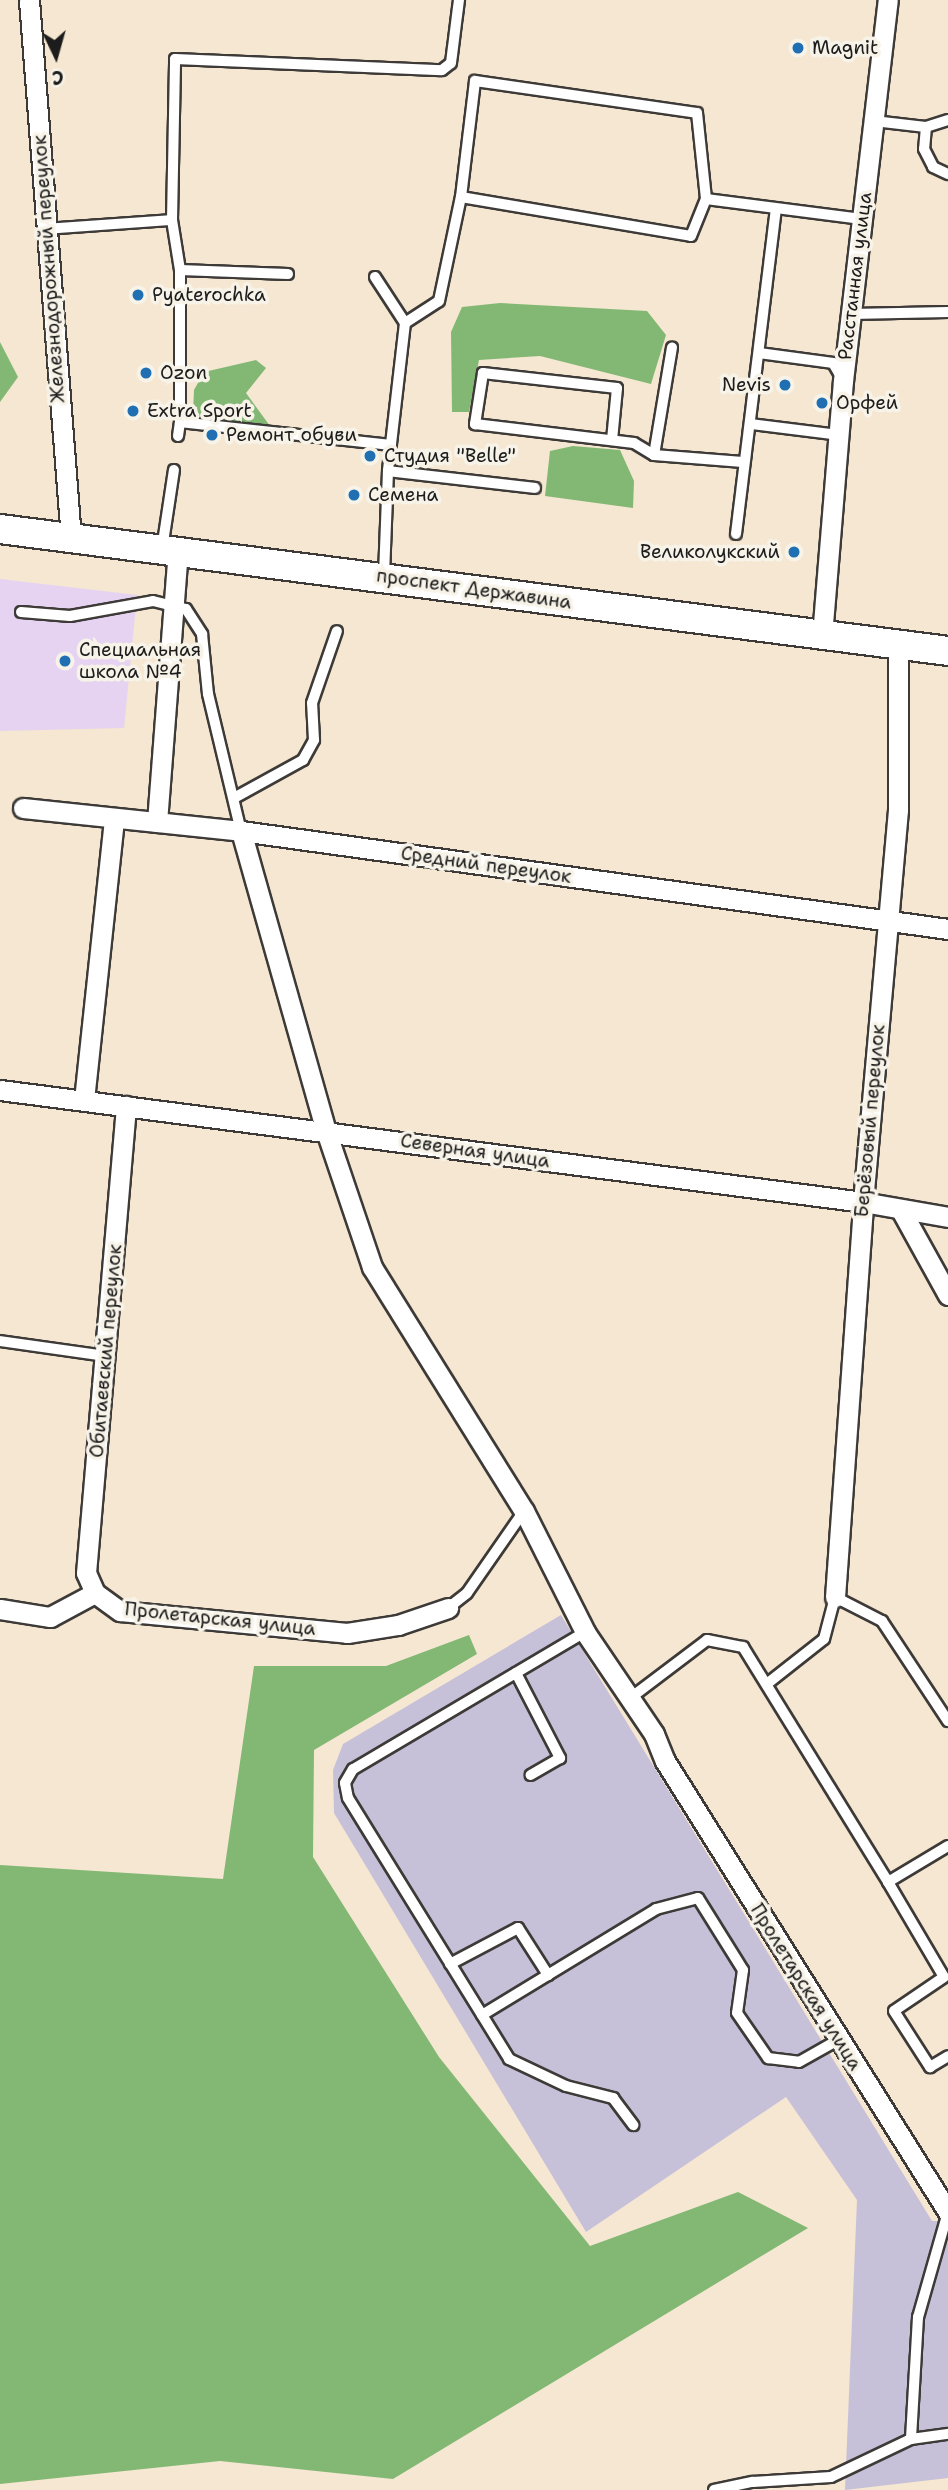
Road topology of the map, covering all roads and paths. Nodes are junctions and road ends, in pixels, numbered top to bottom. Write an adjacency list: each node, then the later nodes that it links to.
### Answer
1 (29, 0): 13 (street, Железнодорожный переулок)
2 (459, 0): 12 (lane)
3 (888, 0): 5 (street, Расстанная улица)
4 (948, 120): 6 (lane)
5 (874, 121): 6 (lane); 11 (street, Расстанная улица)
6 (926, 127): 7 (lane)
7 (948, 174)
8 (461, 197): 9 (lane); 9 (lane); 19 (lane)
9 (706, 198): 10 (lane)
10 (776, 209): 11 (lane); 21 (lane)
11 (862, 219): 18 (street, Расстанная улица)
12 (172, 220): 13 (lane); 14 (lane)
13 (46, 229): 36 (street, Железнодорожный переулок)
14 (180, 270): 15 (lane); 23 (lane)
15 (288, 274)
16 (375, 277): 19 (lane)
17 (948, 312): 18 (lane)
18 (851, 313): 22 (street, Расстанная улица)
19 (405, 323): 28 (lane)
20 (672, 348): 29 (lane)
21 (759, 353): 22 (lane); 24 (lane)
22 (843, 381): 25 (street, Расстанная улица)
23 (180, 422): 26 (lane); 28 (lane)
24 (751, 425): 25 (lane); 30 (lane)
25 (839, 435): 42 (street, Расстанная улица)
26 (178, 436)
27 (612, 440): 27 (lane); 29 (lane)
28 (391, 445): 32 (lane)
29 (653, 455): 30 (lane)
30 (743, 462): 35 (lane)
31 (174, 470): 37 (lane)
32 (388, 471): 33 (lane); 38 (lane)
33 (535, 488)
34 (0, 529): 36 (main road, проспект Державина)
35 (736, 534)
36 (71, 538): 37 (main road, проспект Державина)
37 (170, 550): 38 (main road, проспект Державина); 39 (street)
38 (384, 577): 42 (main road, проспект Державина)
39 (174, 605): 40 (lane); 45 (lane); 48 (street)
40 (21, 611)
41 (337, 631): 45 (lane)
42 (822, 636): 43 (main road, проспект Державина)
43 (898, 645): 44 (main road, проспект Державина); 50 (street, Берёзовый переулок)
44 (948, 651)
45 (233, 798): 49 (lane)
46 (23, 808): 47 (street, Средний переулок)
47 (114, 819): 48 (street, Средний переулок); 53 (street)
48 (157, 822): 49 (street, Средний переулок)
49 (241, 831): 50 (street, Средний переулок); 55 (street, Пролетарская улица)
50 (886, 921): 51 (street, Средний переулок); 56 (street, Берёзовый переулок)
51 (948, 929)
52 (0, 1090): 53 (street, Северная улица)
53 (84, 1100): 54 (street, Северная улица)
54 (126, 1106): 55 (street, Северная улица); 61 (street, Обитаевский переулок)
55 (326, 1131): 56 (street, Северная улица); 62 (street, Пролетарская улица)
56 (863, 1202): 57 (street, Северная улица); 64 (street, Берёзовый переулок)
57 (902, 1212): 58 (street, Северная улица); 59 (street)
58 (948, 1217)
59 (948, 1295)
60 (0, 1341): 61 (lane)
61 (107, 1356): 63 (street, Обитаевский переулок)
62 (524, 1511): 65 (lane); 67 (street, Пролетарская улица)
63 (95, 1593): 65 (street, Пролетарская улица); 66 (street)
64 (835, 1597): 69 (lane); 71 (lane)
65 (448, 1608)
66 (0, 1609)
67 (586, 1632): 68 (lane); 70 (street, Пролетарская улица)
68 (516, 1673): 72 (lane); 75 (lane)
69 (768, 1683): 70 (lane); 74 (lane)
70 (629, 1699): 78 (street, Пролетарская улица)
71 (948, 1721)
72 (530, 1775)
73 (948, 1846): 74 (lane)
74 (888, 1882): 79 (lane)
75 (450, 1964): 76 (lane); 77 (lane)
76 (548, 1975): 77 (lane); 78 (lane)
77 (482, 2015): 80 (lane)
78 (838, 2040): 81 (street, Пролетарская улица)
79 (948, 2056)
80 (633, 2125)
81 (948, 2212): 83 (lane)
82 (948, 2434): 83 (lane)
83 (911, 2439): 84 (lane)
84 (714, 2490)

